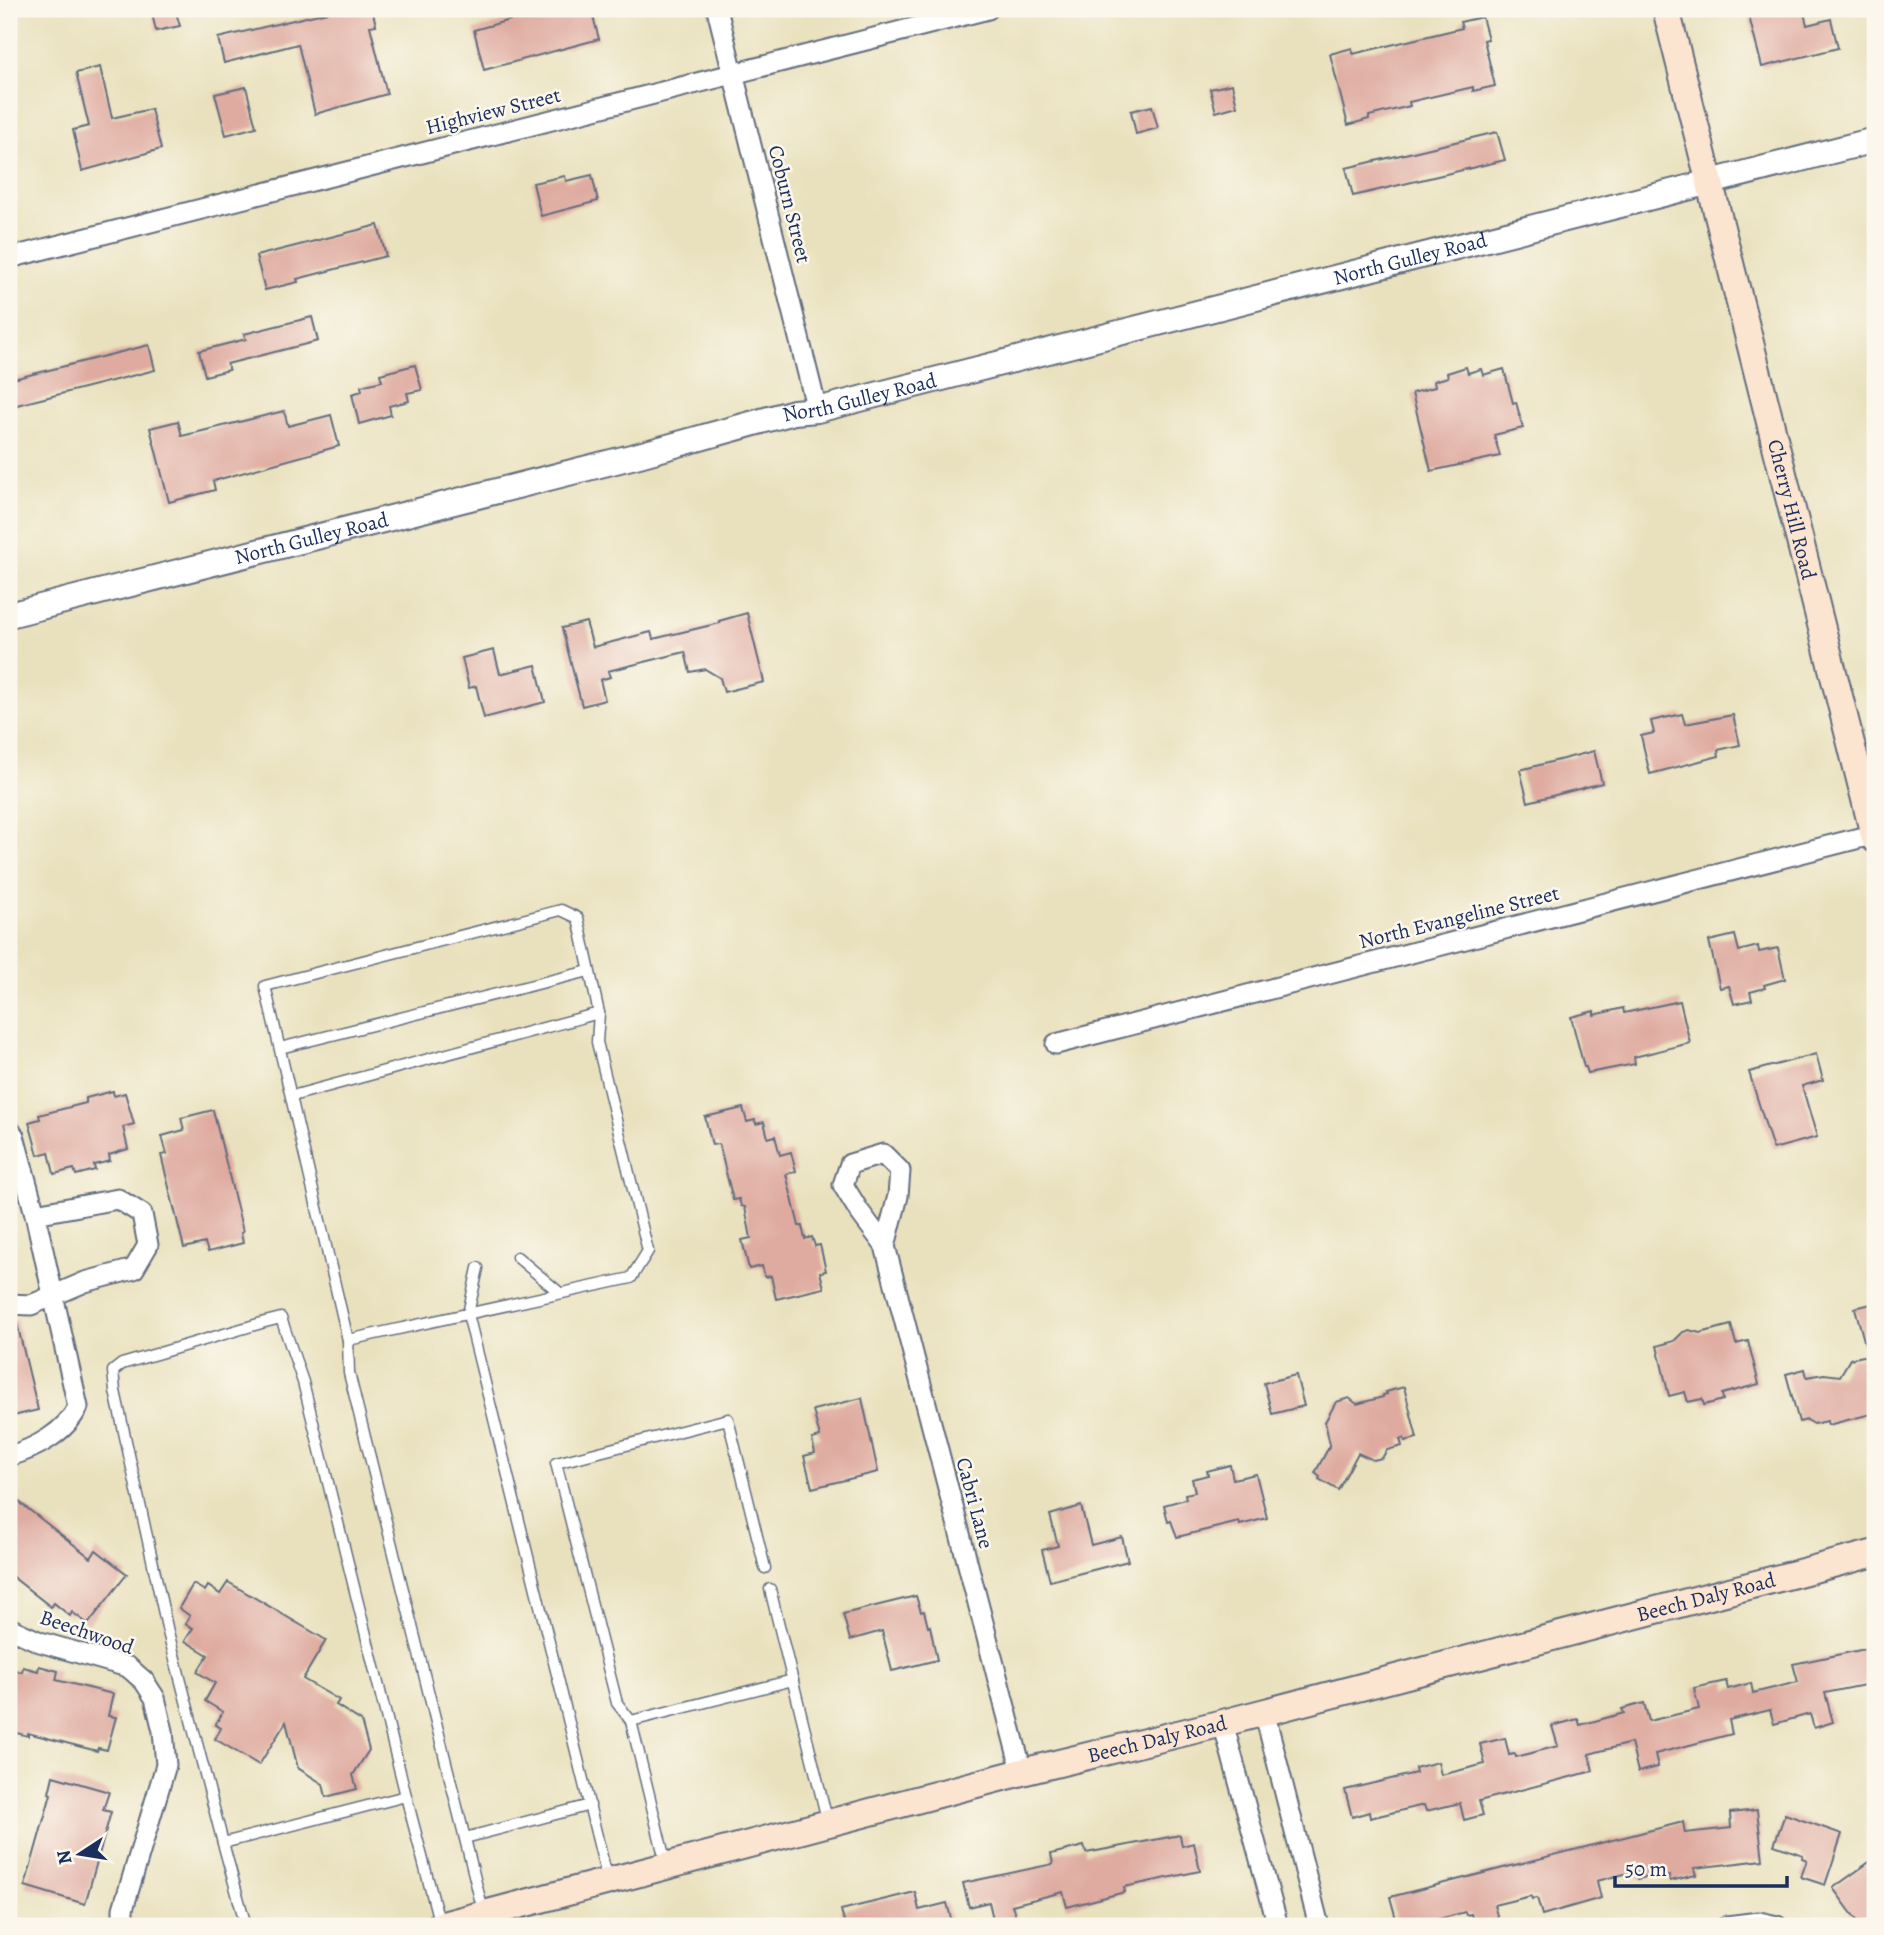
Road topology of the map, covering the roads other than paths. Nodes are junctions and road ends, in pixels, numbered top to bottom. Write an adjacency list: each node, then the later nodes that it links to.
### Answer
1 (717, 9): 4 (street, Coburn Street)
2 (988, 9): 4 (street, Highview Street)
3 (1666, 9): 6 (main road, Cherry Hill Road)
4 (734, 73): 7 (street, Highview Street); 8 (street, Coburn Street)
5 (1875, 140): 6 (street, North Gulley Road)
6 (1710, 181): 8 (street, North Gulley Road); 10 (main road, Cherry Hill Road)
7 (9, 258)
8 (817, 410): 9 (street, North Gulley Road)
9 (9, 615)
10 (1875, 836): 13 (street, North Evangeline Street)
11 (589, 971): 12 (lane); 14 (lane); 14 (lane)
12 (599, 1013): 15 (lane); 21 (lane)
13 (1056, 1044)
14 (280, 1048): 15 (lane)
15 (292, 1096): 25 (lane)
16 (9, 1129): 17 (street)
17 (35, 1214): 22 (street); 22 (street)
18 (885, 1246): 35 (street, Cabri Lane)
19 (516, 1257): 21 (lane)
20 (478, 1268): 24 (lane)
21 (560, 1293): 24 (lane)
22 (52, 1297): 23 (street); 26 (street)
23 (9, 1304)
24 (468, 1314): 25 (lane); 37 (lane)
25 (348, 1340): 39 (lane)
26 (9, 1456)
27 (1875, 1553): 32 (main road, Beech Daly Road)
28 (765, 1568): 33 (lane)
29 (770, 1589): 31 (lane)
30 (9, 1628): 44 (street, Beechwood)
31 (793, 1680): 33 (lane); 38 (lane)
32 (1264, 1711): 34 (main road, Beech Daly Road); 48 (street)
33 (631, 1721): 41 (lane)
34 (1223, 1723): 35 (main road, Beech Daly Road); 47 (street)
35 (1021, 1772): 38 (main road, Beech Daly Road)
36 (406, 1796): 40 (lane); 40 (lane); 46 (lane)
37 (590, 1805): 39 (lane); 42 (lane)
38 (828, 1823): 41 (main road, Beech Daly Road)
39 (465, 1838): 43 (lane)
40 (223, 1843): 45 (lane)
41 (666, 1866): 42 (main road, Beech Daly Road)
42 (608, 1881): 43 (main road, Beech Daly Road)
43 (484, 1914): 46 (main road, Beech Daly Road)
44 (123, 1926)
45 (246, 1926)
46 (440, 1926)
47 (1279, 1926)
48 (1319, 1926)
49 (1727, 1926): 50 (street)
50 (1777, 1926)

